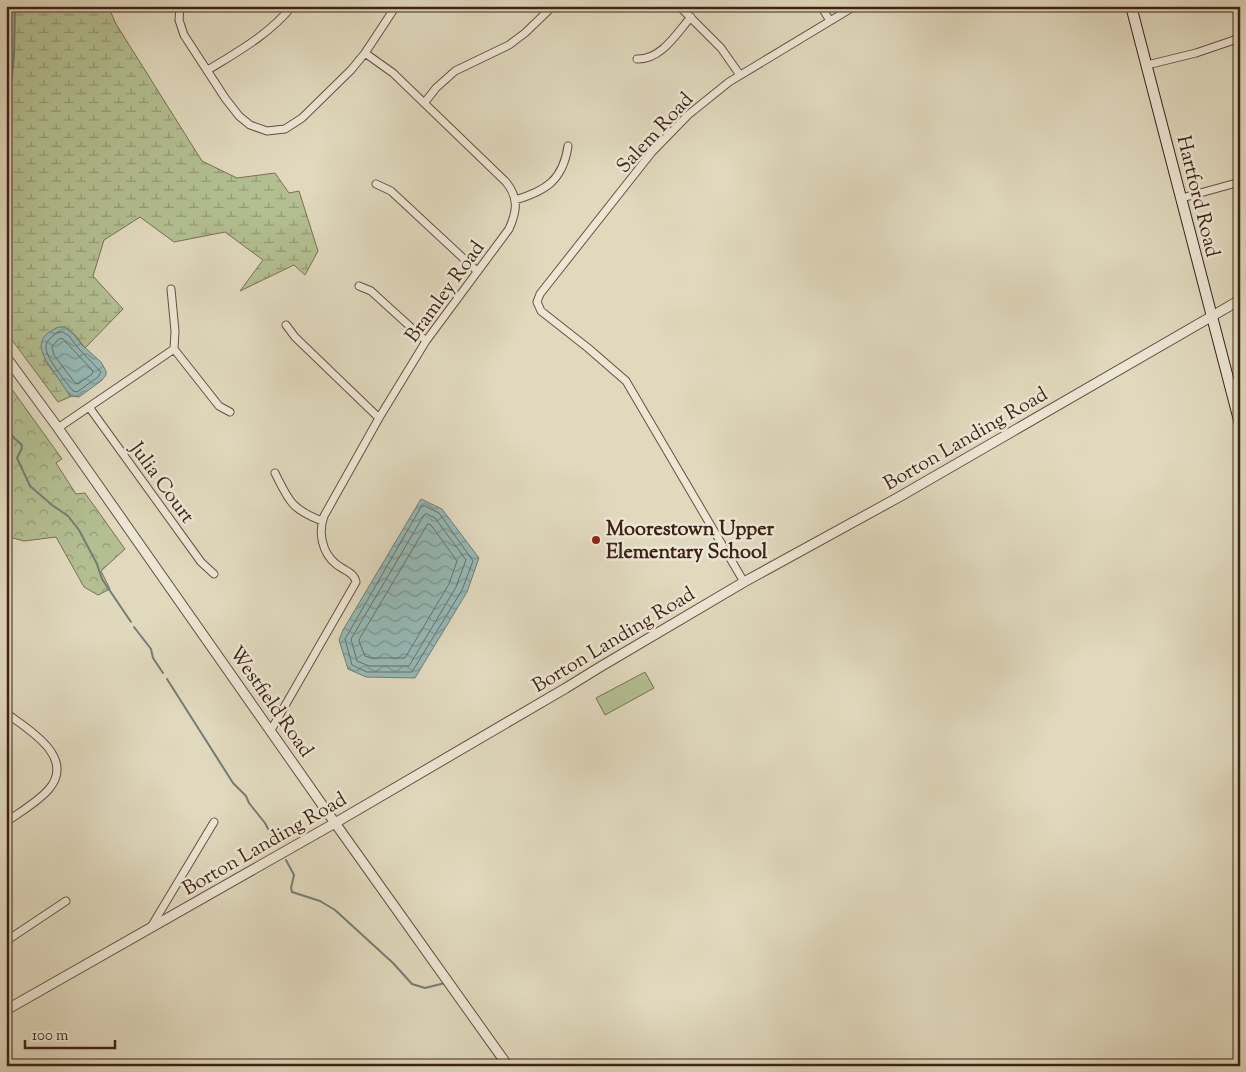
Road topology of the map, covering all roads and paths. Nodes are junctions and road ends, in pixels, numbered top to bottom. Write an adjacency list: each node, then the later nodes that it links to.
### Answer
1 (180, 6): 15 (street)
2 (292, 6): 15 (street)
3 (396, 6): 12 (street)
4 (554, 6): 17 (street)
5 (679, 6): 9 (street)
6 (821, 6): 10 (street)
7 (855, 6): 10 (street, Salem Road)
8 (1131, 6): 14 (main road, Hartford Road)
9 (691, 18): 13 (street); 16 (street)
10 (830, 21): 16 (street, Salem Road)
11 (1240, 38): 14 (street)
12 (365, 54): 15 (street); 17 (street)
13 (637, 59)
14 (1147, 65): 21 (main road, Hartford Road)
15 (208, 70)
16 (740, 75): 41 (street, Salem Road)
17 (425, 102): 22 (street)
18 (568, 146): 22 (street)
19 (1240, 182): 21 (street)
20 (376, 184): 23 (street)
21 (1182, 198): 27 (main road, Hartford Road)
22 (515, 200): 23 (street, Bramley Road)
23 (478, 271): 29 (street, Bramley Road)
24 (359, 286): 29 (street)
25 (171, 289): 30 (street)
26 (1240, 300): 27 (street, Borton Landing Road)
27 (1212, 316): 36 (main road, Hartford Road); 41 (street, Borton Landing Road)
28 (286, 325): 35 (street)
29 (426, 341): 35 (street, Bramley Road)
30 (174, 348): 33 (street); 34 (street)
31 (6, 357): 32 (street, Westfield Road)
32 (10, 370): 37 (street, Westfield Road)
33 (89, 407): 37 (street); 40 (street, Julia Court)
34 (230, 412)
35 (379, 418): 39 (street, Bramley Road)
36 (1240, 424)
37 (58, 428): 43 (street, Westfield Road)
38 (275, 473): 39 (street)
39 (322, 521): 43 (street)
40 (214, 574)
41 (744, 582): 46 (street, Borton Landing Road)
42 (8, 716): 44 (street)
43 (271, 730): 46 (street, Westfield Road)
44 (6, 822)
45 (214, 822): 48 (street)
46 (335, 823): 48 (street, Borton Landing Road); 51 (street, Westfield Road)
47 (66, 901): 49 (street)
48 (151, 927): 50 (street, Borton Landing Road)
49 (6, 941)
50 (7, 1007)
51 (508, 1066)

